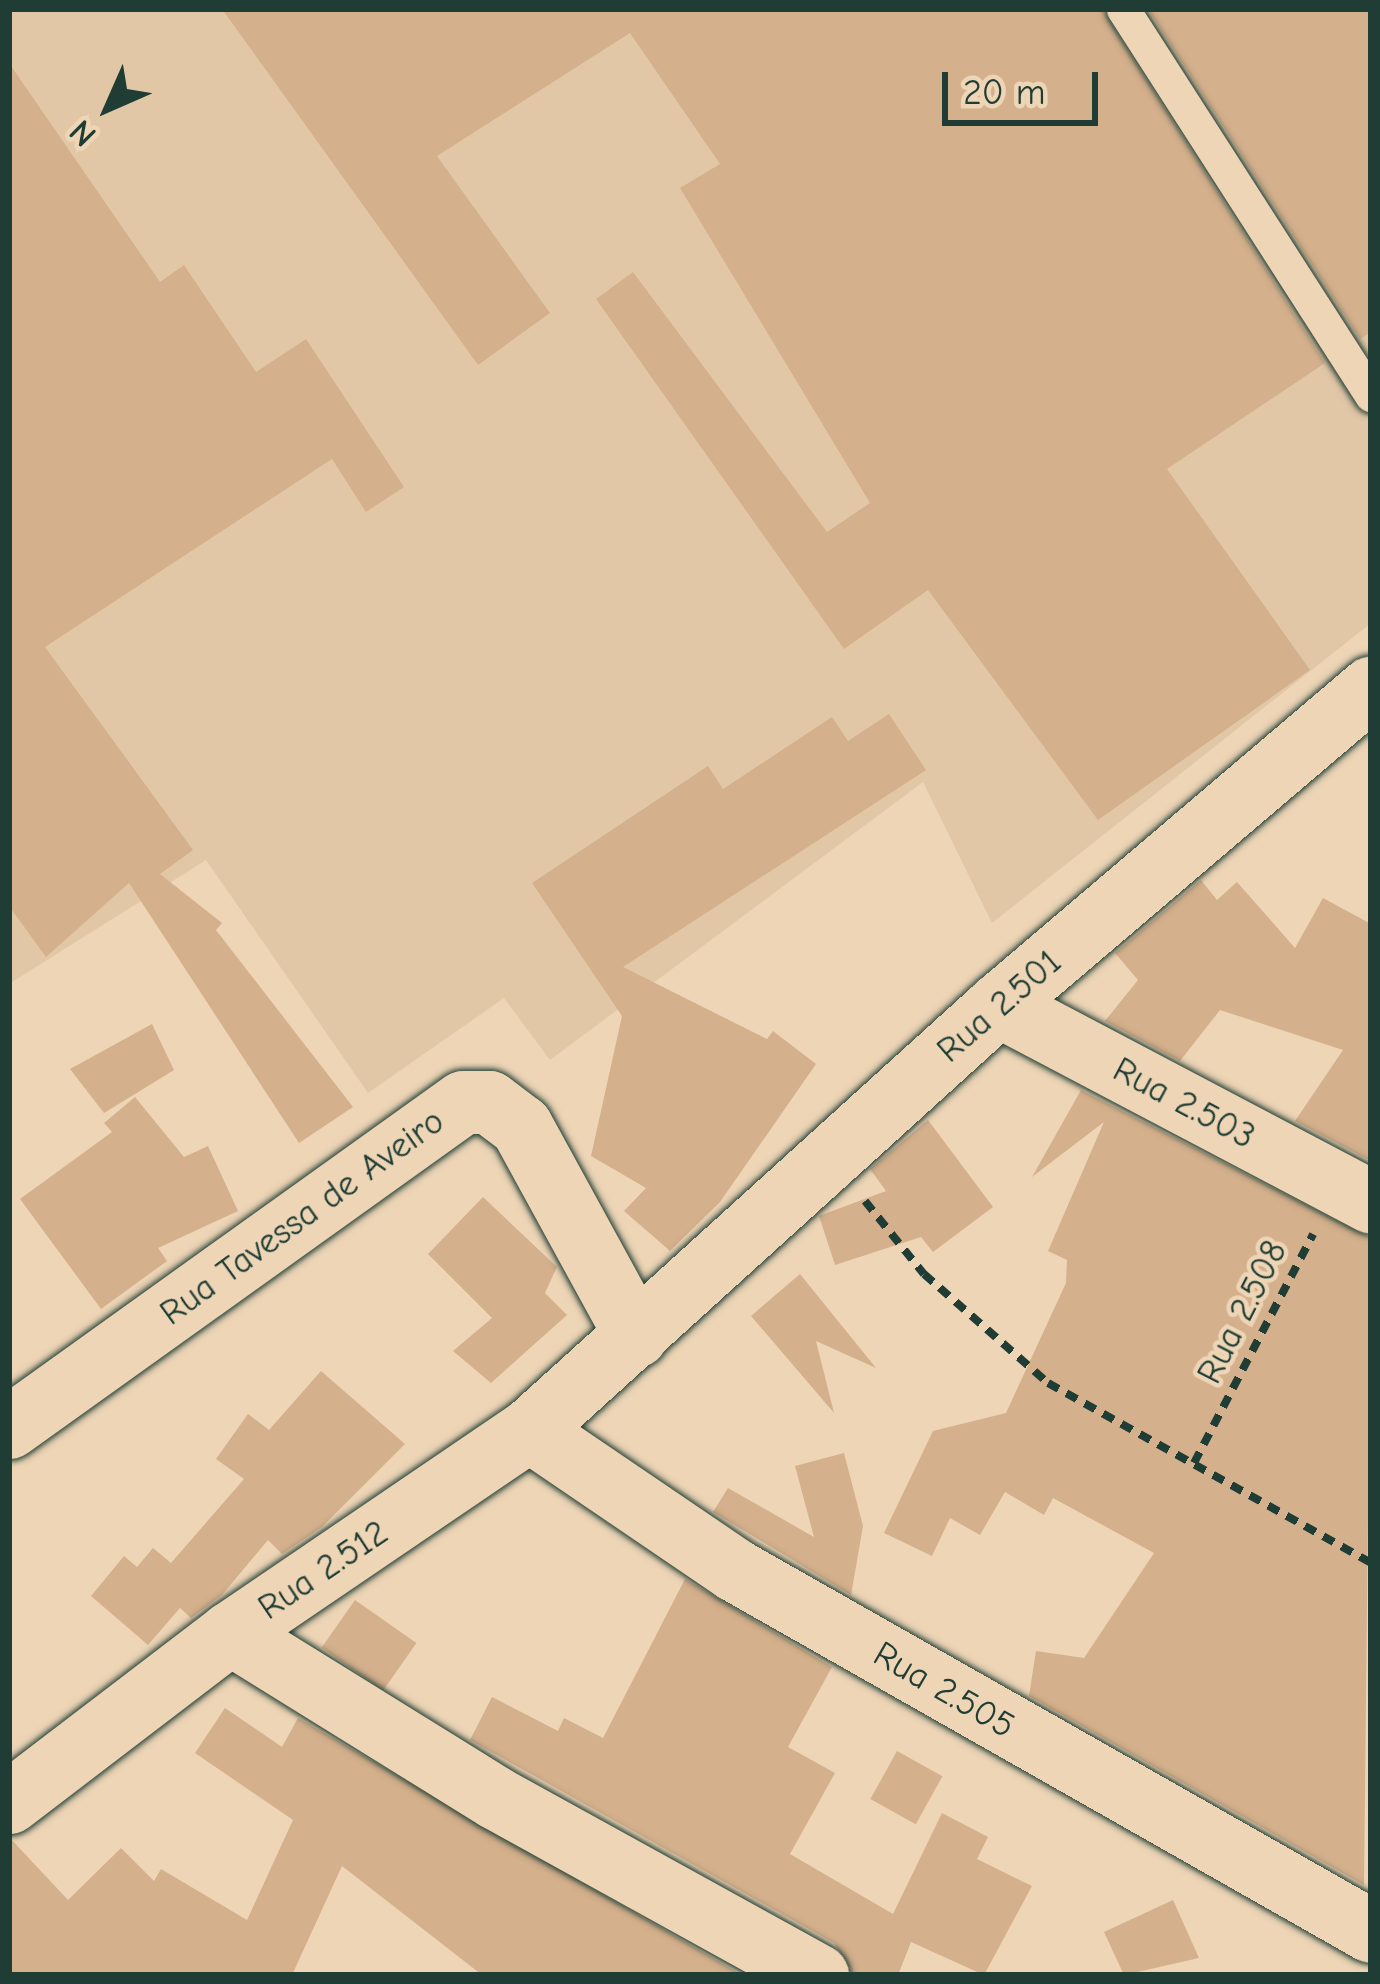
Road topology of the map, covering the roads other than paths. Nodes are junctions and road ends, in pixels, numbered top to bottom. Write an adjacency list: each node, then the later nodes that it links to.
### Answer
1 (1123, 9): 2 (lane)
2 (1371, 394)
3 (1371, 688): 4 (street, Rua 2.501)
4 (998, 1005): 5 (street, Rua 2.503); 6 (street, Rua 2.501)
5 (1355, 1194)
6 (636, 1336): 7 (street, Rua Tavessa de Aveiro); 8 (street, Rua 2.512)
7 (9, 1427)
8 (530, 1430): 9 (street, Rua 2.512); 11 (street, Rua 2.505)
9 (230, 1633): 10 (street, Rua 2.512); 12 (street)
10 (9, 1802)
11 (1371, 1931)
12 (817, 1975)

